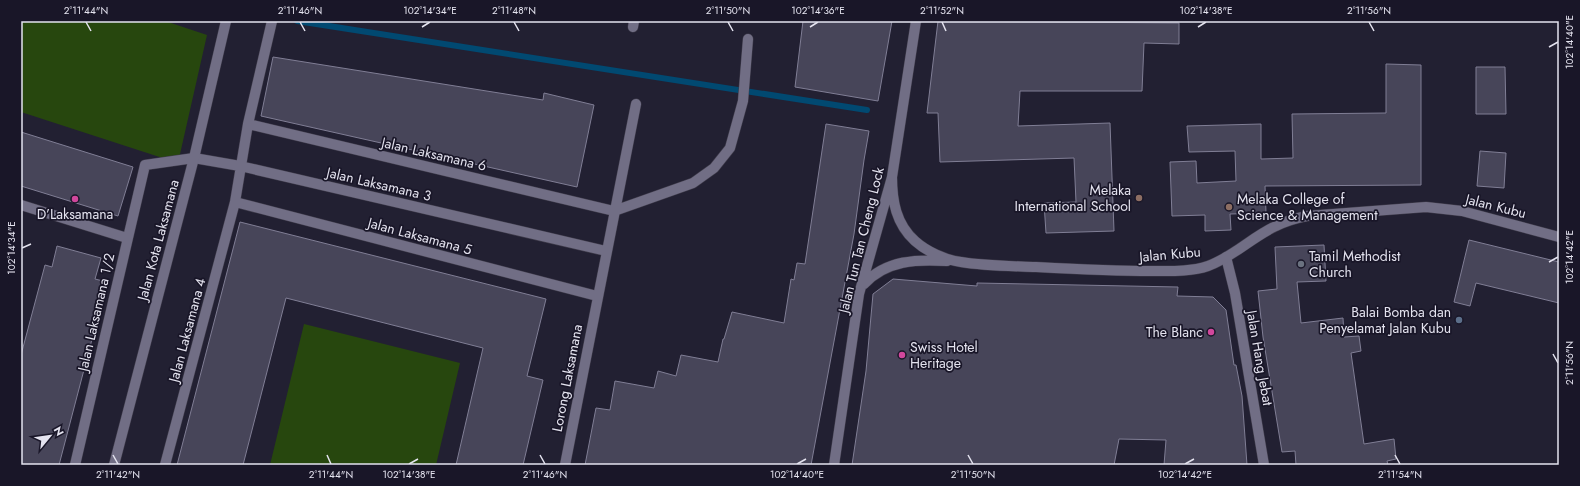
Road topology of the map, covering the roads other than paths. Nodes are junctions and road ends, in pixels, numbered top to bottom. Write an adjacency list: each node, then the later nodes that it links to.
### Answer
1 (226, 21): 7 (street, Jalan Kota Laksamana)
2 (272, 21): 6 (street, Jalan Laksamana 4)
3 (916, 21): 10 (street, Jalan Tun Tan Cheng Lock)
4 (748, 39): 13 (street)
5 (636, 104): 13 (street, Lorong Laksamana)
6 (248, 124): 9 (street, Jalan Laksamana 4); 13 (street, Jalan Laksamana 6)
7 (194, 158): 8 (street, Jalan Laksamana 3); 9 (street, Jalan Laksamana 3); 22 (street, Jalan Kota Laksamana)
8 (145, 165): 15 (street, Jalan Laksamana 1/2)
9 (240, 166): 11 (street, Jalan Laksamana 4); 16 (street, Jalan Laksamana 3)
10 (892, 177): 18 (street, Jalan Kubu); 19 (street, Jalan Tun Tan Cheng Lock)
11 (235, 202): 20 (street, Jalan Laksamana 5); 23 (street, Jalan Laksamana 4)
12 (21, 205): 15 (street)
13 (614, 211): 16 (street, Lorong Laksamana)
14 (1559, 237): 17 (street, Jalan Kubu)
15 (127, 238): 21 (street, Jalan Laksamana 1/2)
16 (606, 251): 20 (street, Lorong Laksamana)
17 (1226, 257): 18 (street, Jalan Kubu); 26 (street, Jalan Hang Jebat)
18 (959, 262): 19 (street)
19 (862, 286): 25 (street, Jalan Tun Tan Cheng Lock)
20 (597, 296): 24 (street, Lorong Laksamana)
21 (75, 465)
22 (114, 465)
23 (165, 465)
24 (565, 465)
25 (834, 465)
26 (1264, 465)

